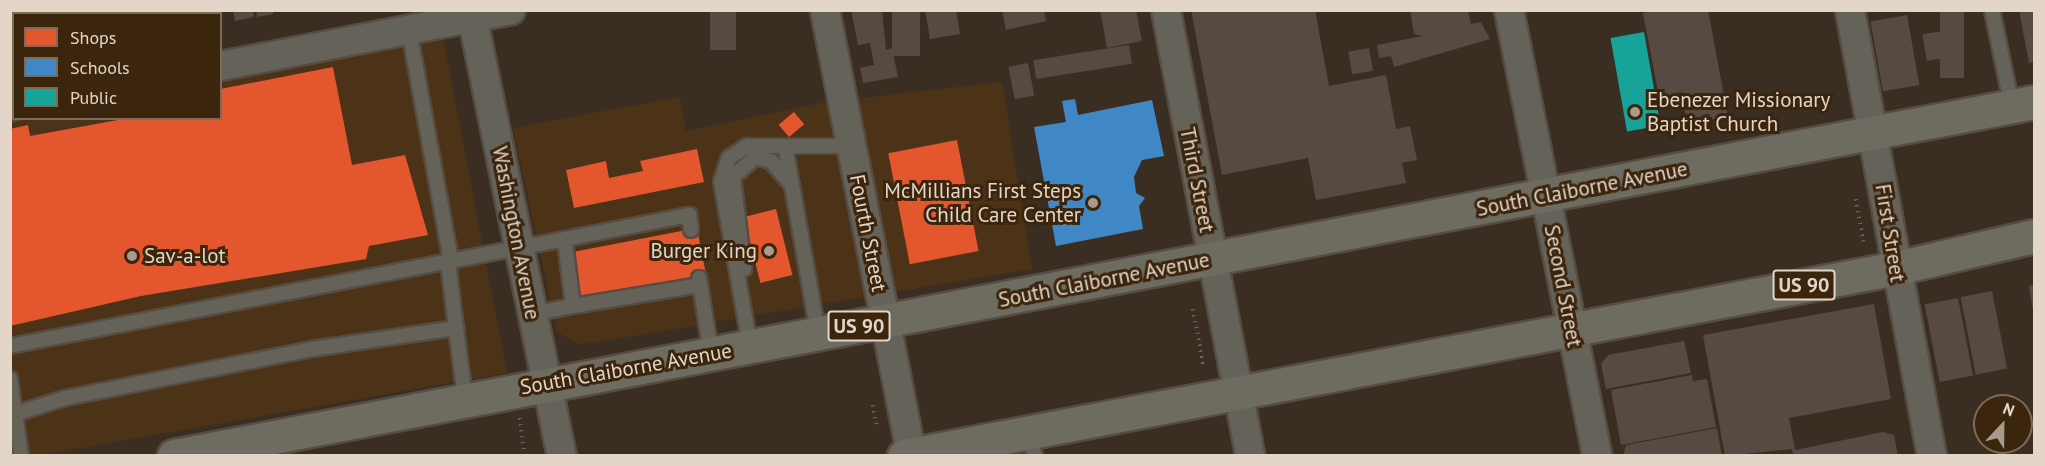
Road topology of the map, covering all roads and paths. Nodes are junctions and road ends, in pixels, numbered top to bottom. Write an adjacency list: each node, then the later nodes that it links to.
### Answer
1 (512, 10): 7 (street)
2 (825, 10): 13 (street, Fourth Street)
3 (1166, 10): 20 (street, Third Street)
4 (1509, 10): 15 (street, Second Street)
5 (1850, 10): 11 (street, First Street)
6 (1992, 10): 10 (lane)
7 (472, 14): 8 (street); 19 (street, Washington Avenue)
8 (409, 30): 9 (street); 21 (lane)
9 (222, 66)
10 (2023, 104): 11 (main road, South Claiborne Avenue / US 90)
11 (1874, 136): 15 (main road, South Claiborne Avenue / US 90); 22 (street, First Street)
12 (785, 146): 13 (lane); 14 (lane); 25 (lane)
13 (851, 146): 27 (street, Fourth Street)
14 (792, 185): 25 (lane); 30 (lane)
15 (1545, 196): 20 (main road, South Claiborne Avenue / US 90); 28 (street, Second Street)
16 (691, 230): 18 (lane)
17 (2034, 236): 22 (main road, US 90)
18 (565, 241): 19 (lane); 24 (lane)
19 (519, 251): 21 (lane); 26 (street, Washington Avenue)
20 (1212, 259): 27 (main road, South Claiborne Avenue / US 90); 37 (street, Third Street)
21 (449, 262): 29 (lane); 31 (lane)
22 (1896, 268): 28 (main road, US 90); 50 (street, First Street)
23 (1192, 300): 34 (path)
24 (573, 306): 26 (lane); 33 (lane)
25 (744, 310): 32 (lane)
26 (532, 314): 36 (street, Washington Avenue)
27 (885, 321): 30 (main road, South Claiborne Avenue / US 90); 43 (street, Fourth Street)
28 (1572, 327): 37 (main road, US 90); 49 (street, Second Street)
29 (456, 328): 38 (lane); 40 (lane)
30 (818, 333): 32 (main road, South Claiborne Avenue / US 90)
31 (10, 346)
32 (750, 346): 33 (main road, South Claiborne Avenue / US 90)
33 (711, 353): 36 (main road, South Claiborne Avenue / US 90)
34 (1203, 365)
35 (10, 378): 40 (lane)
36 (546, 383): 38 (main road, South Claiborne Avenue / US 90); 47 (street, Washington Avenue)
37 (1238, 389): 41 (main road, US 90); 48 (street, Third Street)
38 (465, 398): 45 (main road, South Claiborne Avenue / US 90)
39 (518, 406): 46 (path)
40 (15, 414): 44 (lane)
41 (1031, 443): 42 (main road, US 90)
42 (974, 449): 43 (main road, US 90)
43 (909, 455)
44 (21, 456)
45 (174, 456)
46 (525, 456)
47 (562, 456)
48 (1250, 456)
49 (1597, 456)
50 (1932, 456)

